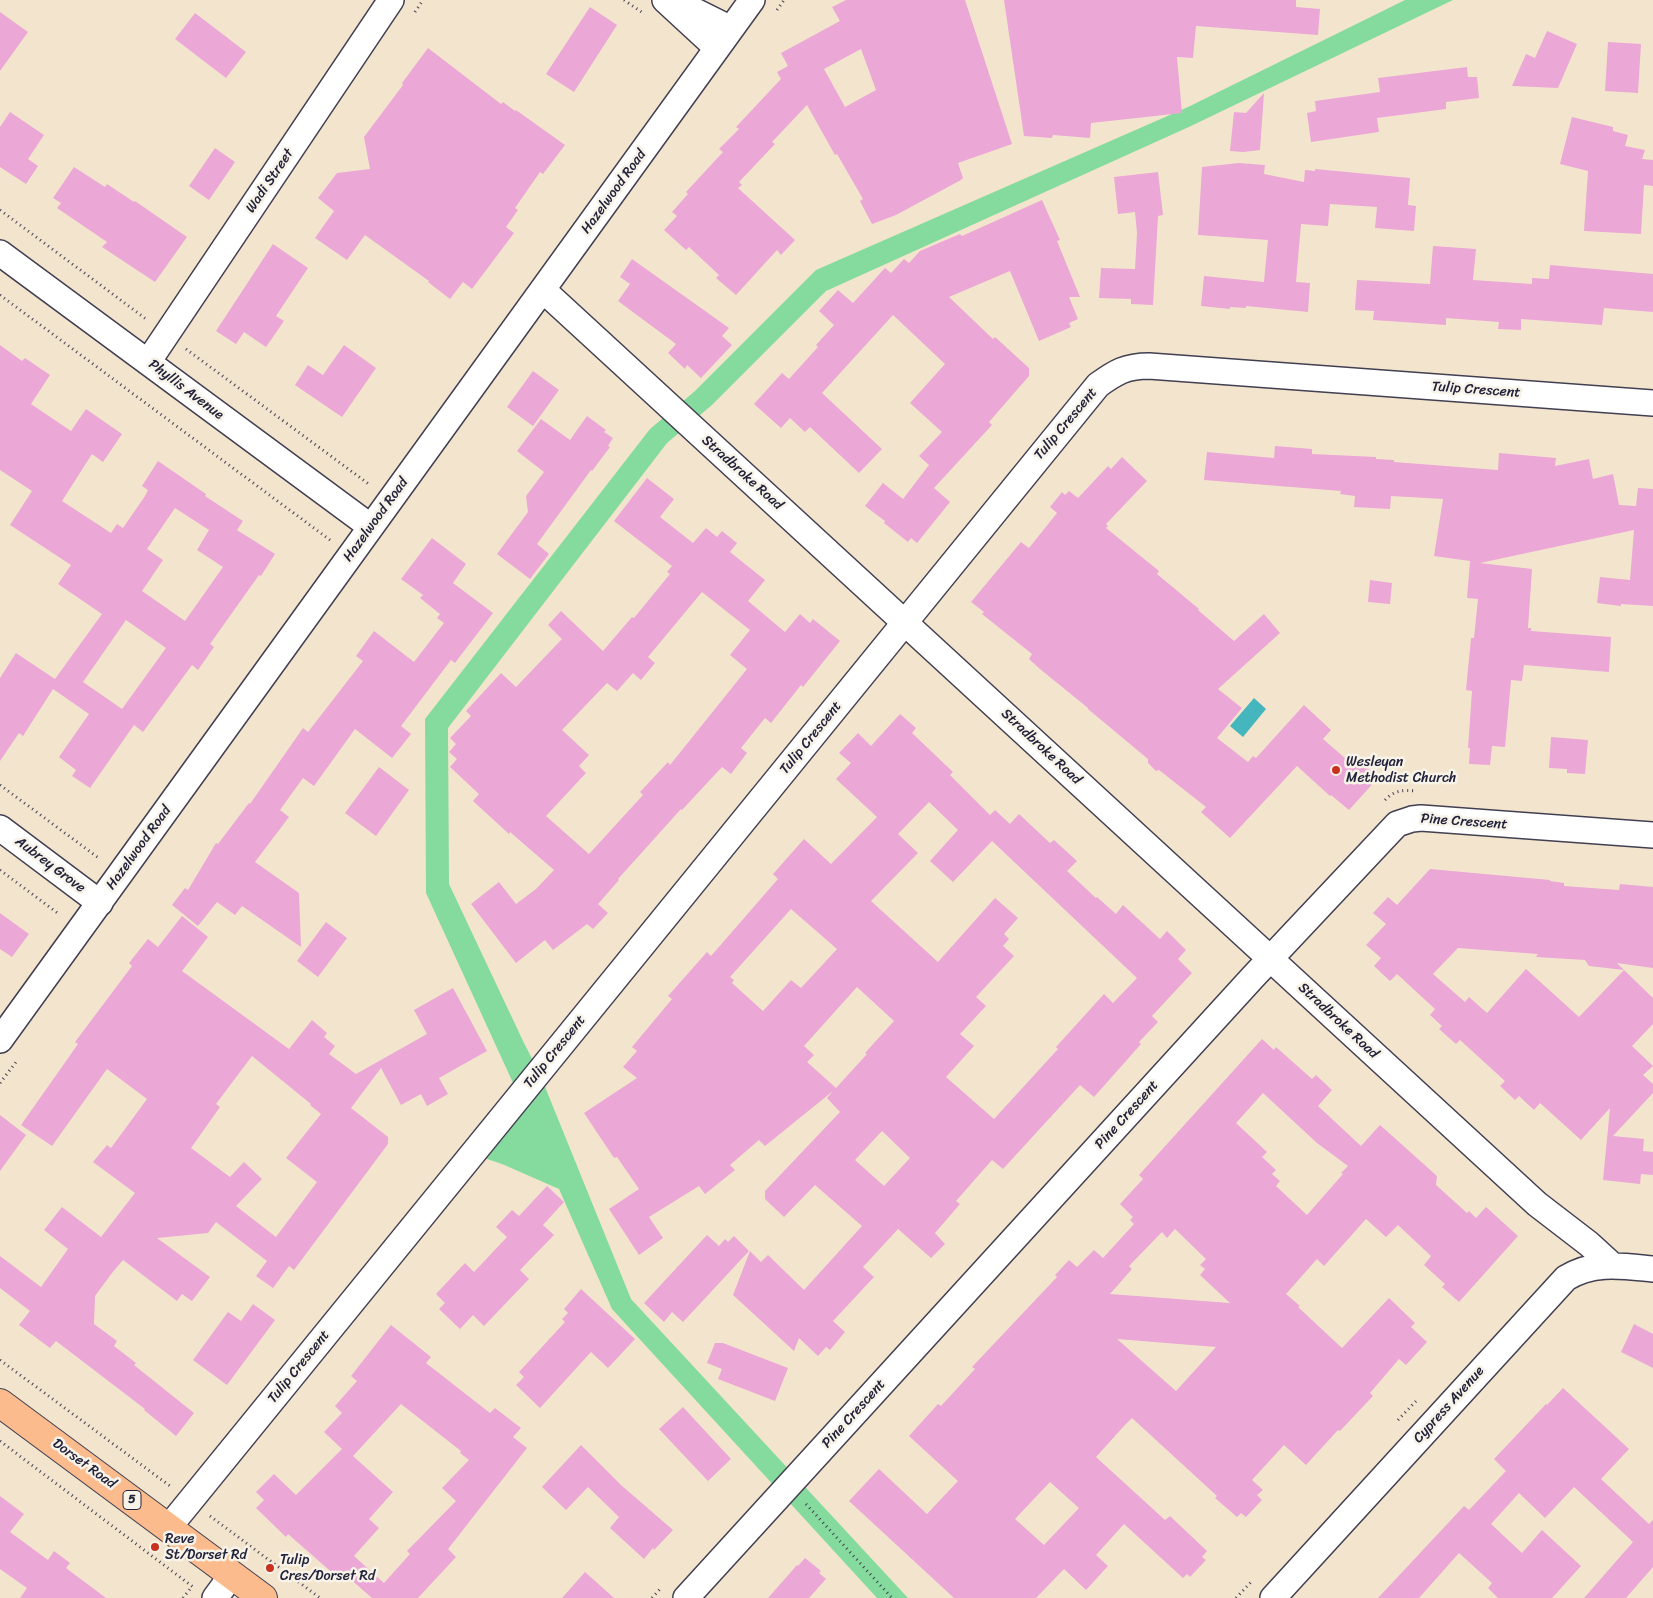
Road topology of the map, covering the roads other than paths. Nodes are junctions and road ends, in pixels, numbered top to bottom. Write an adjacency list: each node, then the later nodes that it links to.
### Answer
1 (391, 0): 8 (street, Wadi Street)
2 (665, 0): 5 (street)
3 (673, 0): 5 (street)
4 (752, 0): 5 (street, Hazelwood Road)
5 (724, 39): 7 (street, Hazelwood Road)
6 (0, 253): 8 (street, Phyllis Avenue)
7 (543, 290): 10 (street, Hazelwood Road); 11 (street, Stradbroke Road)
8 (148, 362): 10 (street, Phyllis Avenue)
9 (1653, 403): 11 (street, Tulip Crescent)
10 (371, 527): 14 (street, Hazelwood Road)
11 (905, 622): 15 (street, Stradbroke Road); 22 (street, Tulip Crescent)
12 (0, 828): 14 (street, Aubrey Grove)
13 (1653, 835): 15 (street, Pine Crescent)
14 (100, 903): 16 (street, Hazelwood Road)
15 (1271, 959): 17 (street, Stradbroke Road); 26 (street, Pine Crescent)
16 (0, 1040)
17 (1537, 1204): 18 (street, Stradbroke Road); 19 (street, Stradbroke Road)
18 (1613, 1266): 19 (street, Cypress Avenue); 20 (street, Cypress Avenue)
19 (1587, 1268): 27 (street, Cypress Avenue)
20 (1653, 1269)
21 (0, 1403): 22 (main road, Dorset Road / 5)
22 (169, 1527): 23 (main road, Dorset Road / 5)
23 (232, 1575): 24 (street); 25 (main road, Dorset Road / 5)
24 (215, 1598)
25 (263, 1598)
26 (686, 1598)
27 (1273, 1598)

